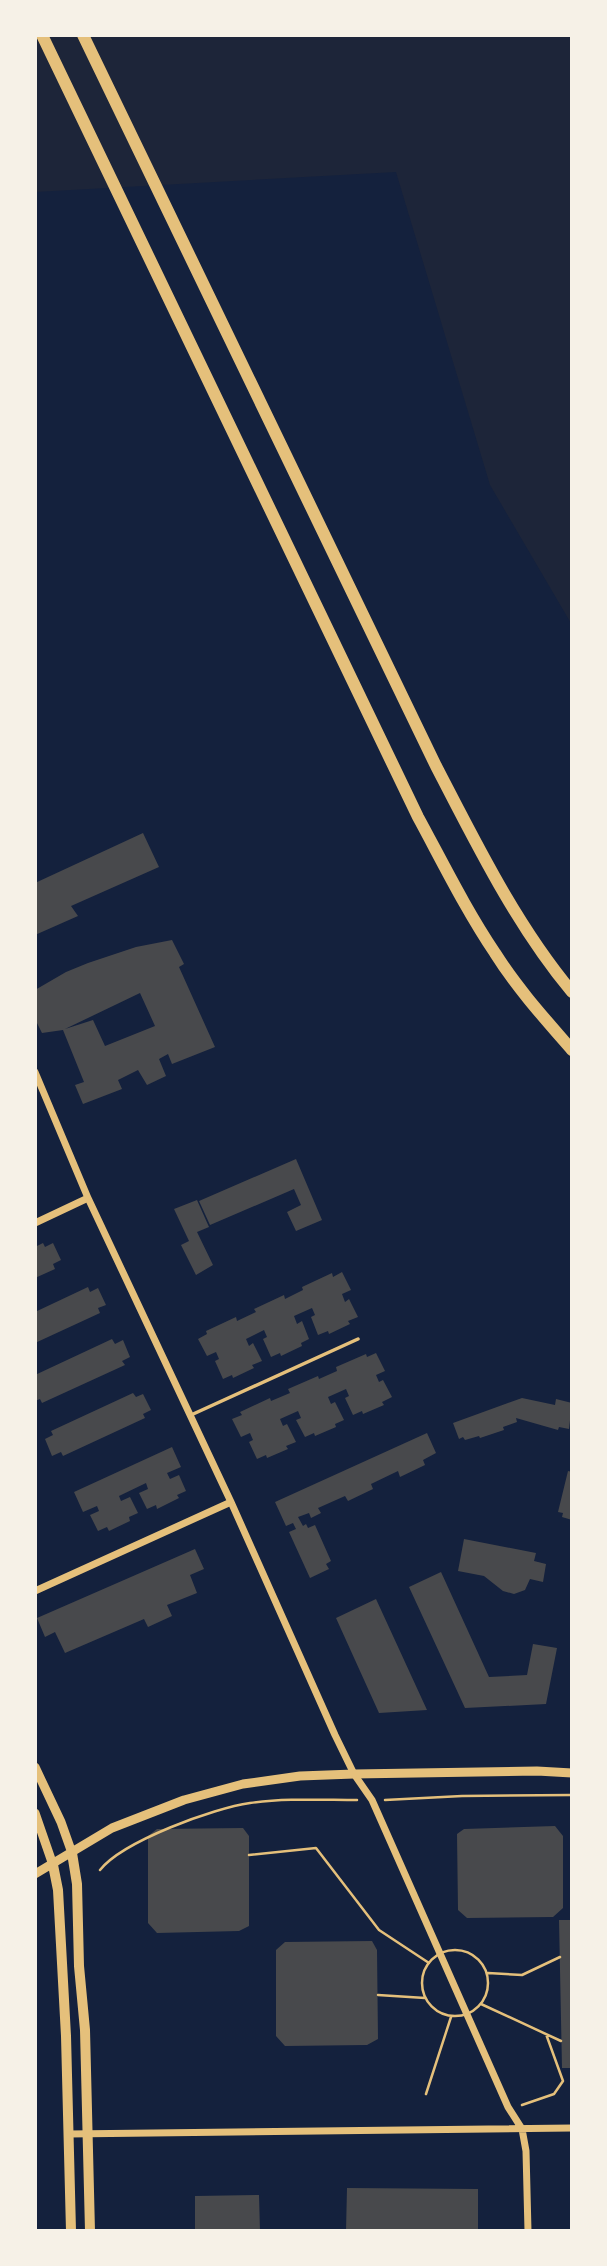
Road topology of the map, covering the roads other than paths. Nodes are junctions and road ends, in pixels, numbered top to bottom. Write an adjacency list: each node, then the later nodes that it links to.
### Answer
1 (42, 35): 4 (highway)
2 (83, 35): 3 (highway)
3 (572, 992)
4 (572, 1050)
5 (35, 1073): 6 (street)
6 (88, 1198): 7 (street); 9 (street)
7 (35, 1223)
8 (358, 1339): 9 (lane)
9 (191, 1416): 10 (street)
10 (232, 1502): 11 (street); 14 (street)
11 (35, 1591)
12 (35, 1766): 16 (street)
13 (572, 1773): 14 (street)
14 (354, 1774): 16 (street); 20 (street)
15 (35, 1813): 17 (street)
16 (72, 1853): 17 (street); 21 (main road)
17 (53, 1865): 18 (street); 22 (main road)
18 (35, 1874)
19 (572, 2128): 20 (street)
20 (522, 2129): 21 (street); 25 (street)
21 (88, 2133): 22 (street); 24 (main road)
22 (69, 2134): 23 (main road)
23 (71, 2231)
24 (90, 2231)
25 (527, 2231)

